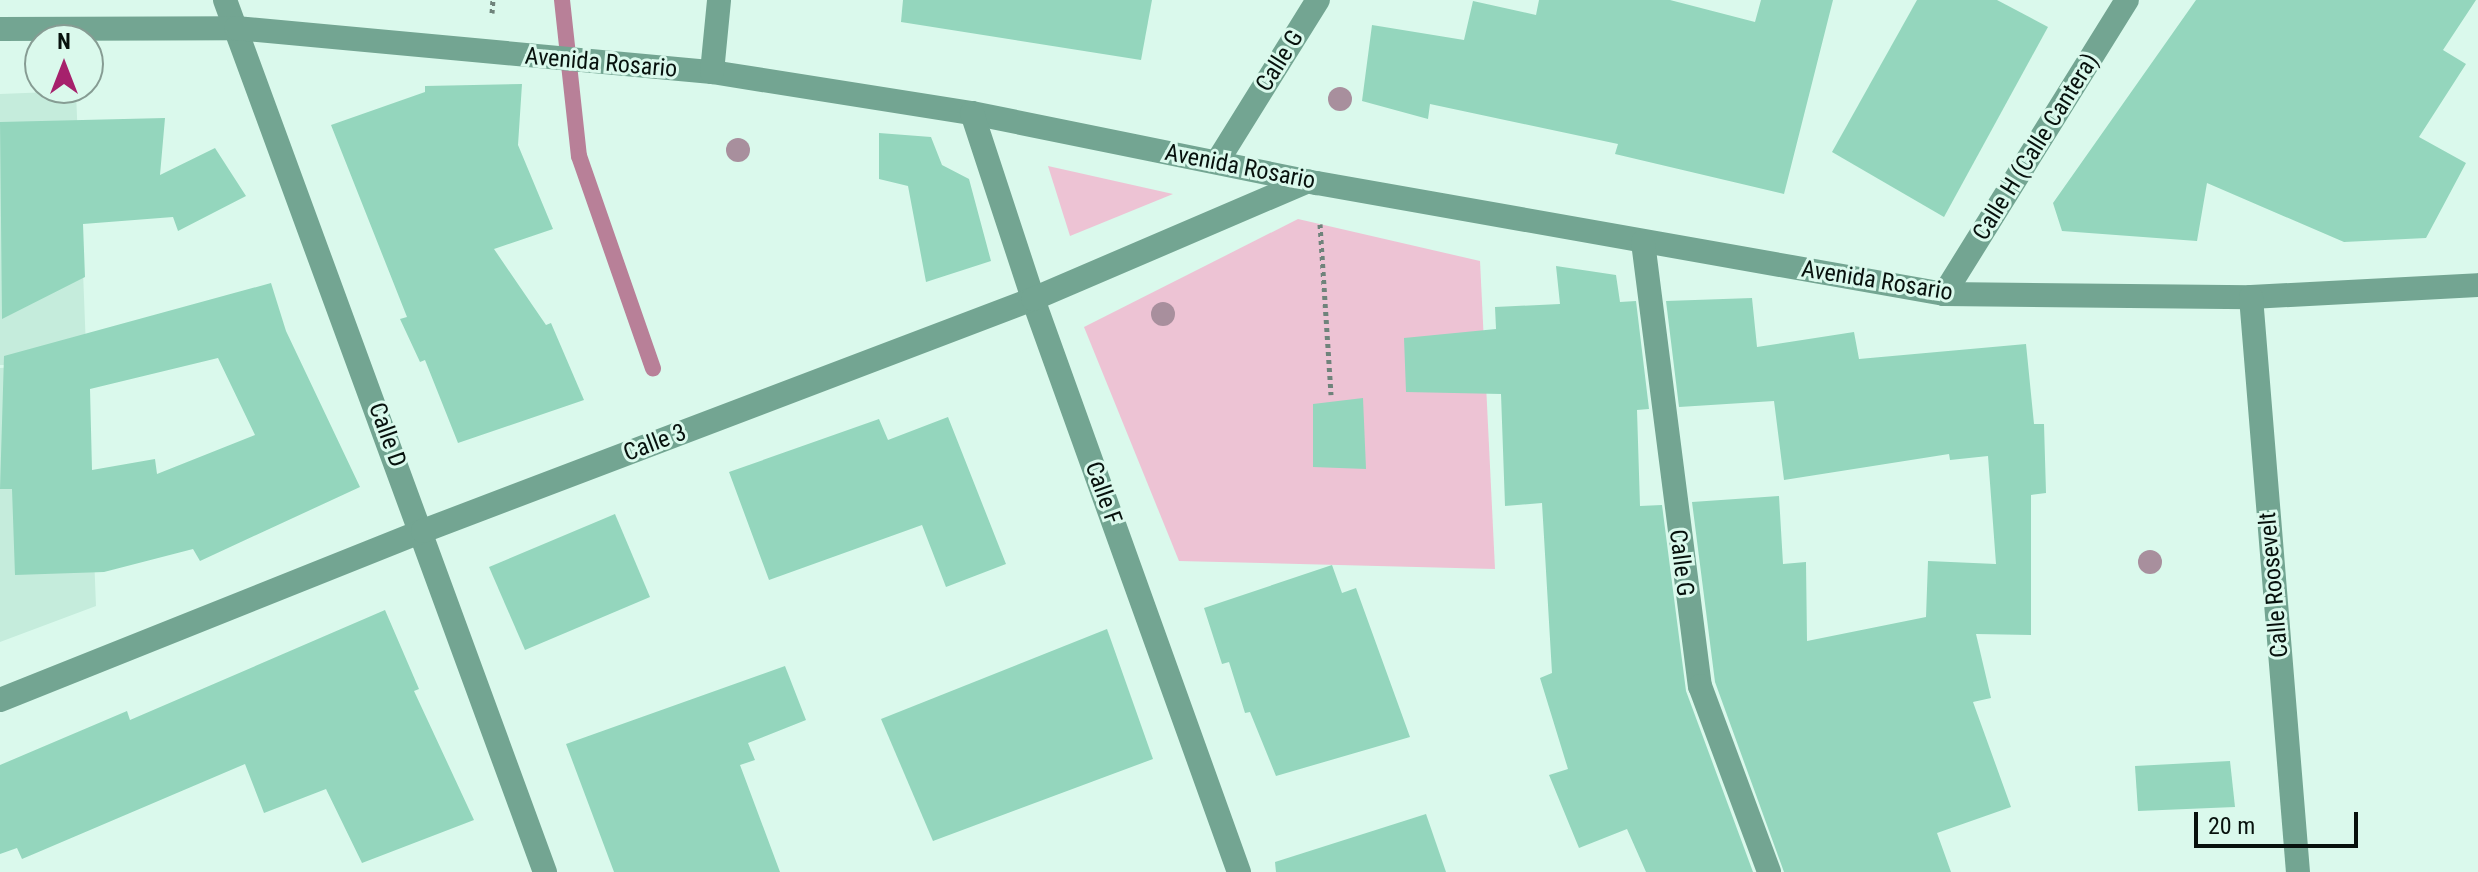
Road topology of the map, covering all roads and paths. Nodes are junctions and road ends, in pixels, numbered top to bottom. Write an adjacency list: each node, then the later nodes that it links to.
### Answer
1 (225, 0): 5 (street, Calle D)
2 (719, 0): 7 (street)
3 (1318, 0): 9 (street, Calle G)
4 (2127, 0): 13 (street, Calle H (Calle Cantera))
5 (236, 28): 6 (street, Avenida Rosario); 7 (street, Avenida Rosario); 17 (street, Calle D)
6 (0, 29)
7 (712, 72): 8 (street, Avenida Rosario)
8 (972, 113): 9 (street, Avenida Rosario); 15 (street, Calle F)
9 (1217, 162): 10 (street, Avenida Rosario)
10 (1313, 182): 11 (street, Avenida Rosario); 15 (street, Calle 3); 16 (path)
11 (1643, 242): 13 (street, Avenida Rosario); 21 (street, Calle G)
12 (2478, 285): 14 (street, Avenida Rosario)
13 (1944, 294): 14 (street, Avenida Rosario)
14 (2251, 297): 22 (street, Calle Roosevelt)
15 (1033, 299): 17 (street, Calle 3); 20 (street, Calle F)
16 (1331, 395)
17 (423, 531): 18 (street, Calle 3); 19 (street, Calle D)
18 (0, 700)
19 (545, 872)
20 (1239, 872)
21 (1769, 872)
22 (2298, 872)

